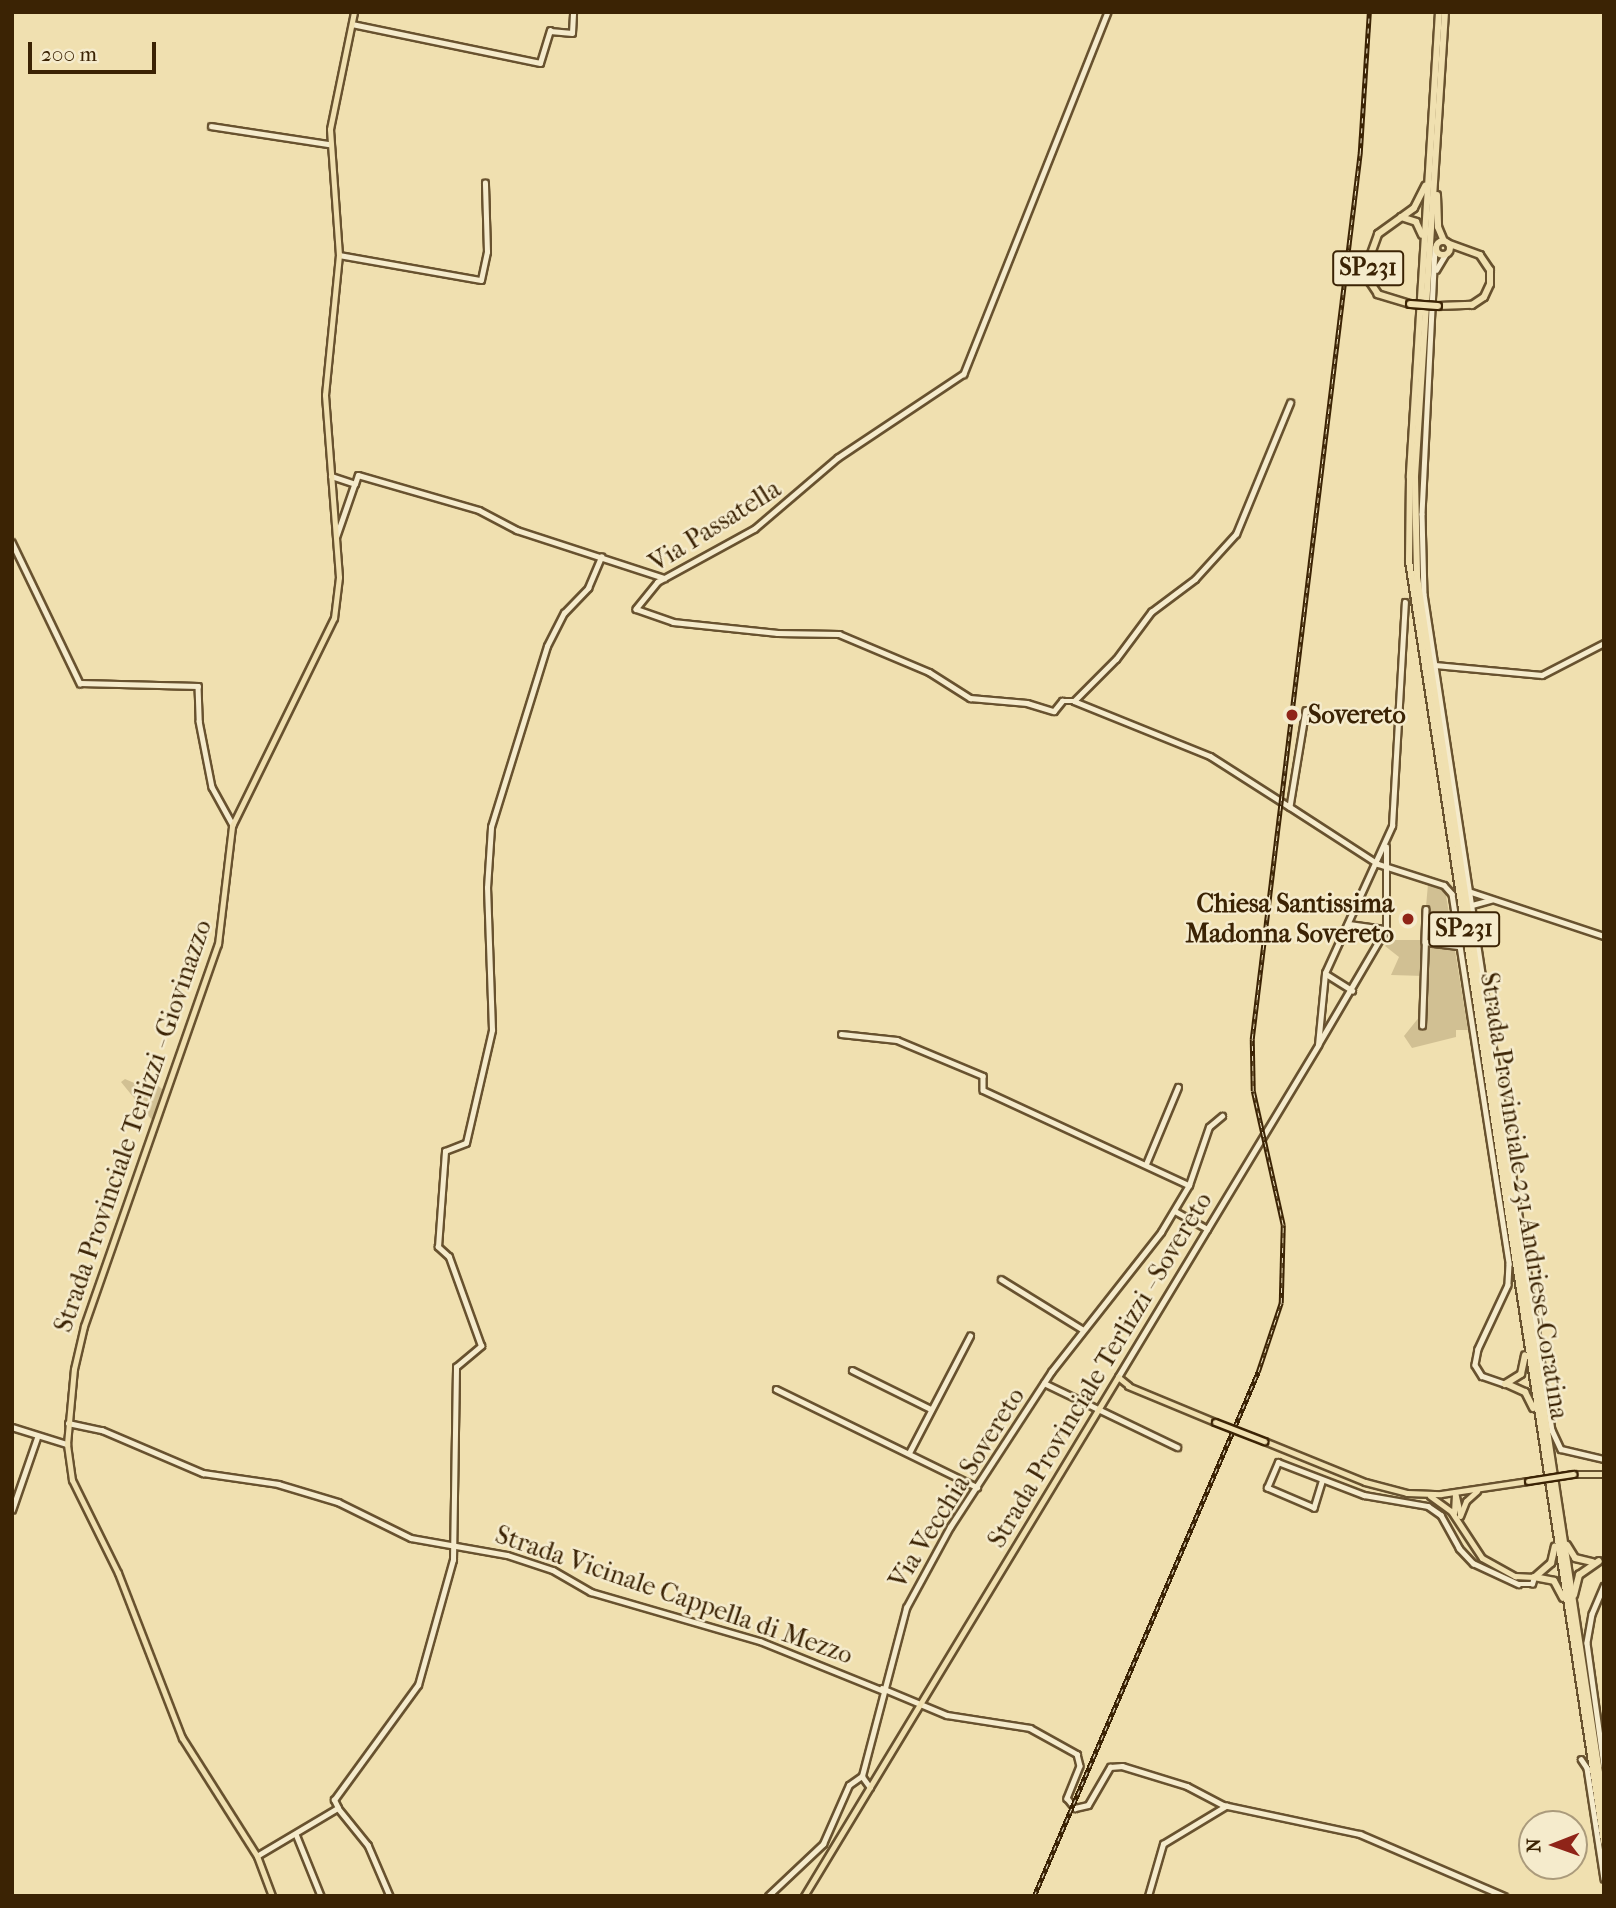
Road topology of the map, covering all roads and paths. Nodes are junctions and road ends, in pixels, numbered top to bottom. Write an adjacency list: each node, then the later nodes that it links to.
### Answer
1 (354, 12): 6 (main road, Strada Provinciale Terlizzi - Giovinazzo)
2 (573, 12): 6 (street)
3 (1108, 12): 26 (street, Via Passatella)
4 (1439, 12): 8 (highway, Strada Provinciale 231 Andriese-Coratina / SP231)
5 (1445, 12): 10 (highway, Strada Provinciale 231 Andriese-Coratina / SP231)
6 (352, 24): 9 (main road, Strada Provinciale Terlizzi - Giovinazzo)
7 (211, 126): 9 (street)
8 (1432, 129): 12 (highway, SP231); 19 (highway, Strada Provinciale 231 Andriese-Coratina / SP231)
9 (329, 144): 17 (main road, Strada Provinciale Terlizzi - Giovinazzo)
10 (1435, 163): 13 (highway, SP231); 80 (highway, Strada Provinciale 231 Andriese-Coratina / SP231)
11 (485, 183): 17 (street)
12 (1399, 217): 15 (highway, SP231, bridge); 19 (highway, SP231)
13 (1447, 243): 14 (highway, SP231); 15 (highway, SP231); 16 (highway, SP231)
14 (1435, 248): 16 (highway, SP231); 18 (street)
15 (1465, 250): 16 (highway)
16 (1446, 254): 18 (street)
17 (339, 255): 21 (main road, Strada Provinciale Terlizzi - Giovinazzo)
18 (1434, 274): 29 (street)
19 (1422, 281): 58 (highway, Strada Provinciale 231 Andriese-Coratina / SP231)
20 (1290, 403): 30 (street)
21 (330, 475): 22 (street); 23 (main road, Strada Provinciale Terlizzi - Giovinazzo)
22 (355, 484): 23 (street); 25 (street)
23 (337, 536): 33 (main road, Strada Provinciale Terlizzi - Giovinazzo)
24 (12, 542): 33 (street)
25 (601, 557): 26 (street); 85 (street)
26 (664, 578): 30 (street, Via Passatella)
27 (1405, 602): 34 (street)
28 (1604, 643): 29 (street)
29 (1435, 665): 37 (street)
30 (1074, 701): 32 (street)
31 (1306, 710): 32 (street)
32 (1290, 807): 35 (street)
33 (233, 825): 68 (main road, Strada Provinciale Terlizzi - Giovinazzo)
34 (1386, 846): 35 (street, Strada Provinciale Terlizzi - Sovereto); 36 (street)
35 (1378, 864): 36 (street); 41 (street, Strada Provinciale Terlizzi - Sovereto)
36 (1389, 869): 42 (street); 45 (street)
37 (1470, 892): 38 (street); 39 (street)
38 (1491, 900): 39 (street); 43 (street)
39 (1472, 905): 75 (street)
40 (1426, 909): 44 (street)
41 (1349, 923): 42 (street); 46 (street, Strada Provinciale Terlizzi - Sovereto)
42 (1386, 929): 47 (street)
43 (1604, 936)
44 (1425, 942): 45 (street); 48 (street)
45 (1460, 946): 64 (street)
46 (1325, 973): 47 (street); 50 (street, Strada Provinciale Terlizzi - Sovereto)
47 (1352, 990): 50 (street)
48 (1422, 1026)
49 (841, 1034): 53 (street)
50 (1318, 1045): 56 (street, Strada Provinciale Terlizzi - Sovereto)
51 (1178, 1087): 53 (street)
52 (1222, 1116): 54 (street, Via Vecchia Sovereto)
53 (1146, 1164): 54 (street)
54 (1189, 1185): 55 (street, Via Vecchia Sovereto)
55 (1175, 1211): 56 (street); 59 (street, Via Vecchia Sovereto)
56 (1207, 1229): 62 (street, Strada Provinciale Terlizzi - Sovereto)
57 (1001, 1279): 59 (street)
58 (1521, 1303): 64 (highway); 71 (highway, Strada Provinciale 231 Andriese-Coratina / SP231)
59 (1082, 1329): 63 (street, Via Vecchia Sovereto)
60 (970, 1336): 66 (street)
61 (852, 1370): 66 (street)
62 (1116, 1380): 67 (main road, Strada Provinciale Terlizzi - Sovereto); 82 (main road, bridge)
63 (1044, 1383): 67 (street); 78 (street, Via Vecchia Sovereto)
64 (1505, 1384): 71 (highway)
65 (776, 1389): 74 (street)
66 (931, 1409): 74 (street)
67 (1098, 1410): 73 (street); 92 (main road, Strada Provinciale Terlizzi - Sovereto)
68 (68, 1423): 72 (main road, Strada Provinciale Terlizzi - Giovinazzo); 85 (street, Strada Vicinale Cappella di Mezzo)
69 (12, 1427): 70 (street)
70 (37, 1438): 72 (street); 83 (street)
71 (1542, 1443): 80 (highway, Strada Provinciale 231 Andriese-Coratina / SP231)
72 (67, 1444): 102 (main road, Strada Provinciale Terlizzi - Giovinazzo)
73 (1177, 1447)
74 (908, 1453): 78 (street)
75 (1604, 1459)
76 (1604, 1474): 79 (main road, bridge)
77 (1322, 1482): 88 (street)
78 (977, 1487): 91 (street, Via Vecchia Sovereto)
79 (1480, 1489): 81 (main road); 84 (main road)
80 (1553, 1491): 86 (highway, SP231); 88 (highway, SP231); 90 (highway, Strada Provinciale 231 Andriese-Coratina / SP231)
81 (1455, 1492): 82 (main road); 84 (main road)
82 (1425, 1494): 84 (main road)
83 (12, 1510)
84 (1457, 1515): 88 (main road)
85 (453, 1543): 91 (street, Strada Vicinale Cappella di Mezzo); 99 (street)
86 (1599, 1560): 87 (street); 90 (highway, SP231)
87 (1604, 1568)
88 (1534, 1577): 90 (highway, SP231)
89 (1604, 1586): 94 (street)
90 (1577, 1653): 98 (highway, Strada Provinciale 231 Andriese-Coratina / SP231); 101 (highway, Strada Provinciale 231 Andriese-Coratina / SP231)
91 (882, 1689): 92 (street, Strada Vicinale Cappella di Mezzo); 95 (street, Via Vecchia Sovereto)
92 (920, 1704): 96 (main road, Strada Provinciale Terlizzi - Sovereto); 97 (street, Strada Vicinale Cappella di Mezzo)
93 (1581, 1759): 103 (street)
94 (1604, 1766)
95 (862, 1776): 96 (street); 107 (street, Via Vecchia Sovereto)
96 (870, 1787): 108 (main road, Strada Provinciale Terlizzi - Sovereto)
97 (1227, 1805): 109 (street); 110 (street)
98 (1604, 1805)
99 (338, 1808): 100 (street); 106 (street)
100 (296, 1834): 102 (street); 105 (street)
101 (1604, 1841)
102 (257, 1856): 104 (main road, Strada Provinciale Terlizzi - Giovinazzo)
103 (1604, 1879)
104 (272, 1896)
105 (321, 1896)
106 (390, 1896)
107 (768, 1896)
108 (804, 1896)
109 (1148, 1896)
110 (1504, 1896)

